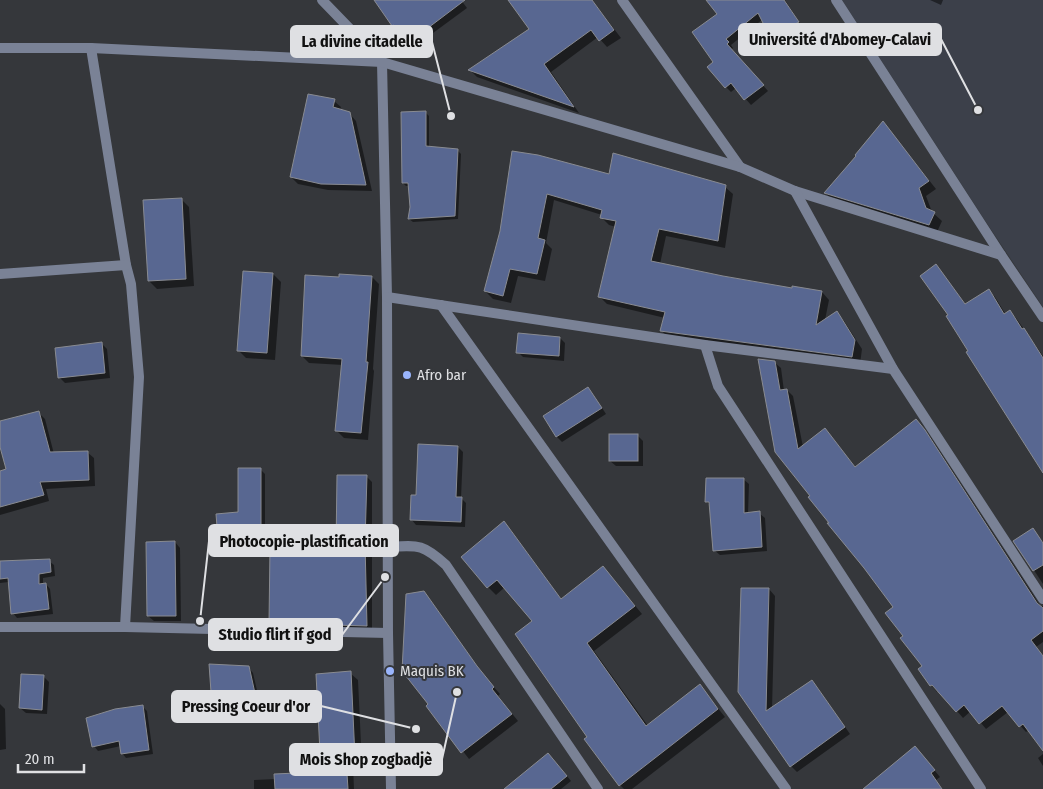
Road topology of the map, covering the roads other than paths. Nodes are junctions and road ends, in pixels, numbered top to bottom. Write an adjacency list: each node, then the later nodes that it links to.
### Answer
1 (322, 0): 6 (street)
2 (622, 0): 7 (street)
3 (836, 0): 9 (street)
4 (0, 48): 5 (street)
5 (91, 48): 6 (street); 10 (street)
6 (382, 62): 7 (street); 12 (street)
7 (740, 167): 8 (street)
8 (795, 191): 9 (street); 16 (street)
9 (1001, 255): 14 (street)
10 (126, 265): 11 (street); 20 (street)
11 (0, 274)
12 (387, 297): 13 (street); 17 (street)
13 (441, 305): 15 (street); 24 (street)
14 (1043, 317)
15 (705, 345): 16 (street); 25 (street)
16 (893, 369): 18 (street)
17 (388, 547): 21 (street); 23 (street)
18 (1043, 598)
19 (0, 627): 20 (street)
20 (126, 627): 21 (street)
21 (388, 633): 22 (street)
22 (392, 787)
23 (598, 789)
24 (786, 789)
25 (981, 789)

